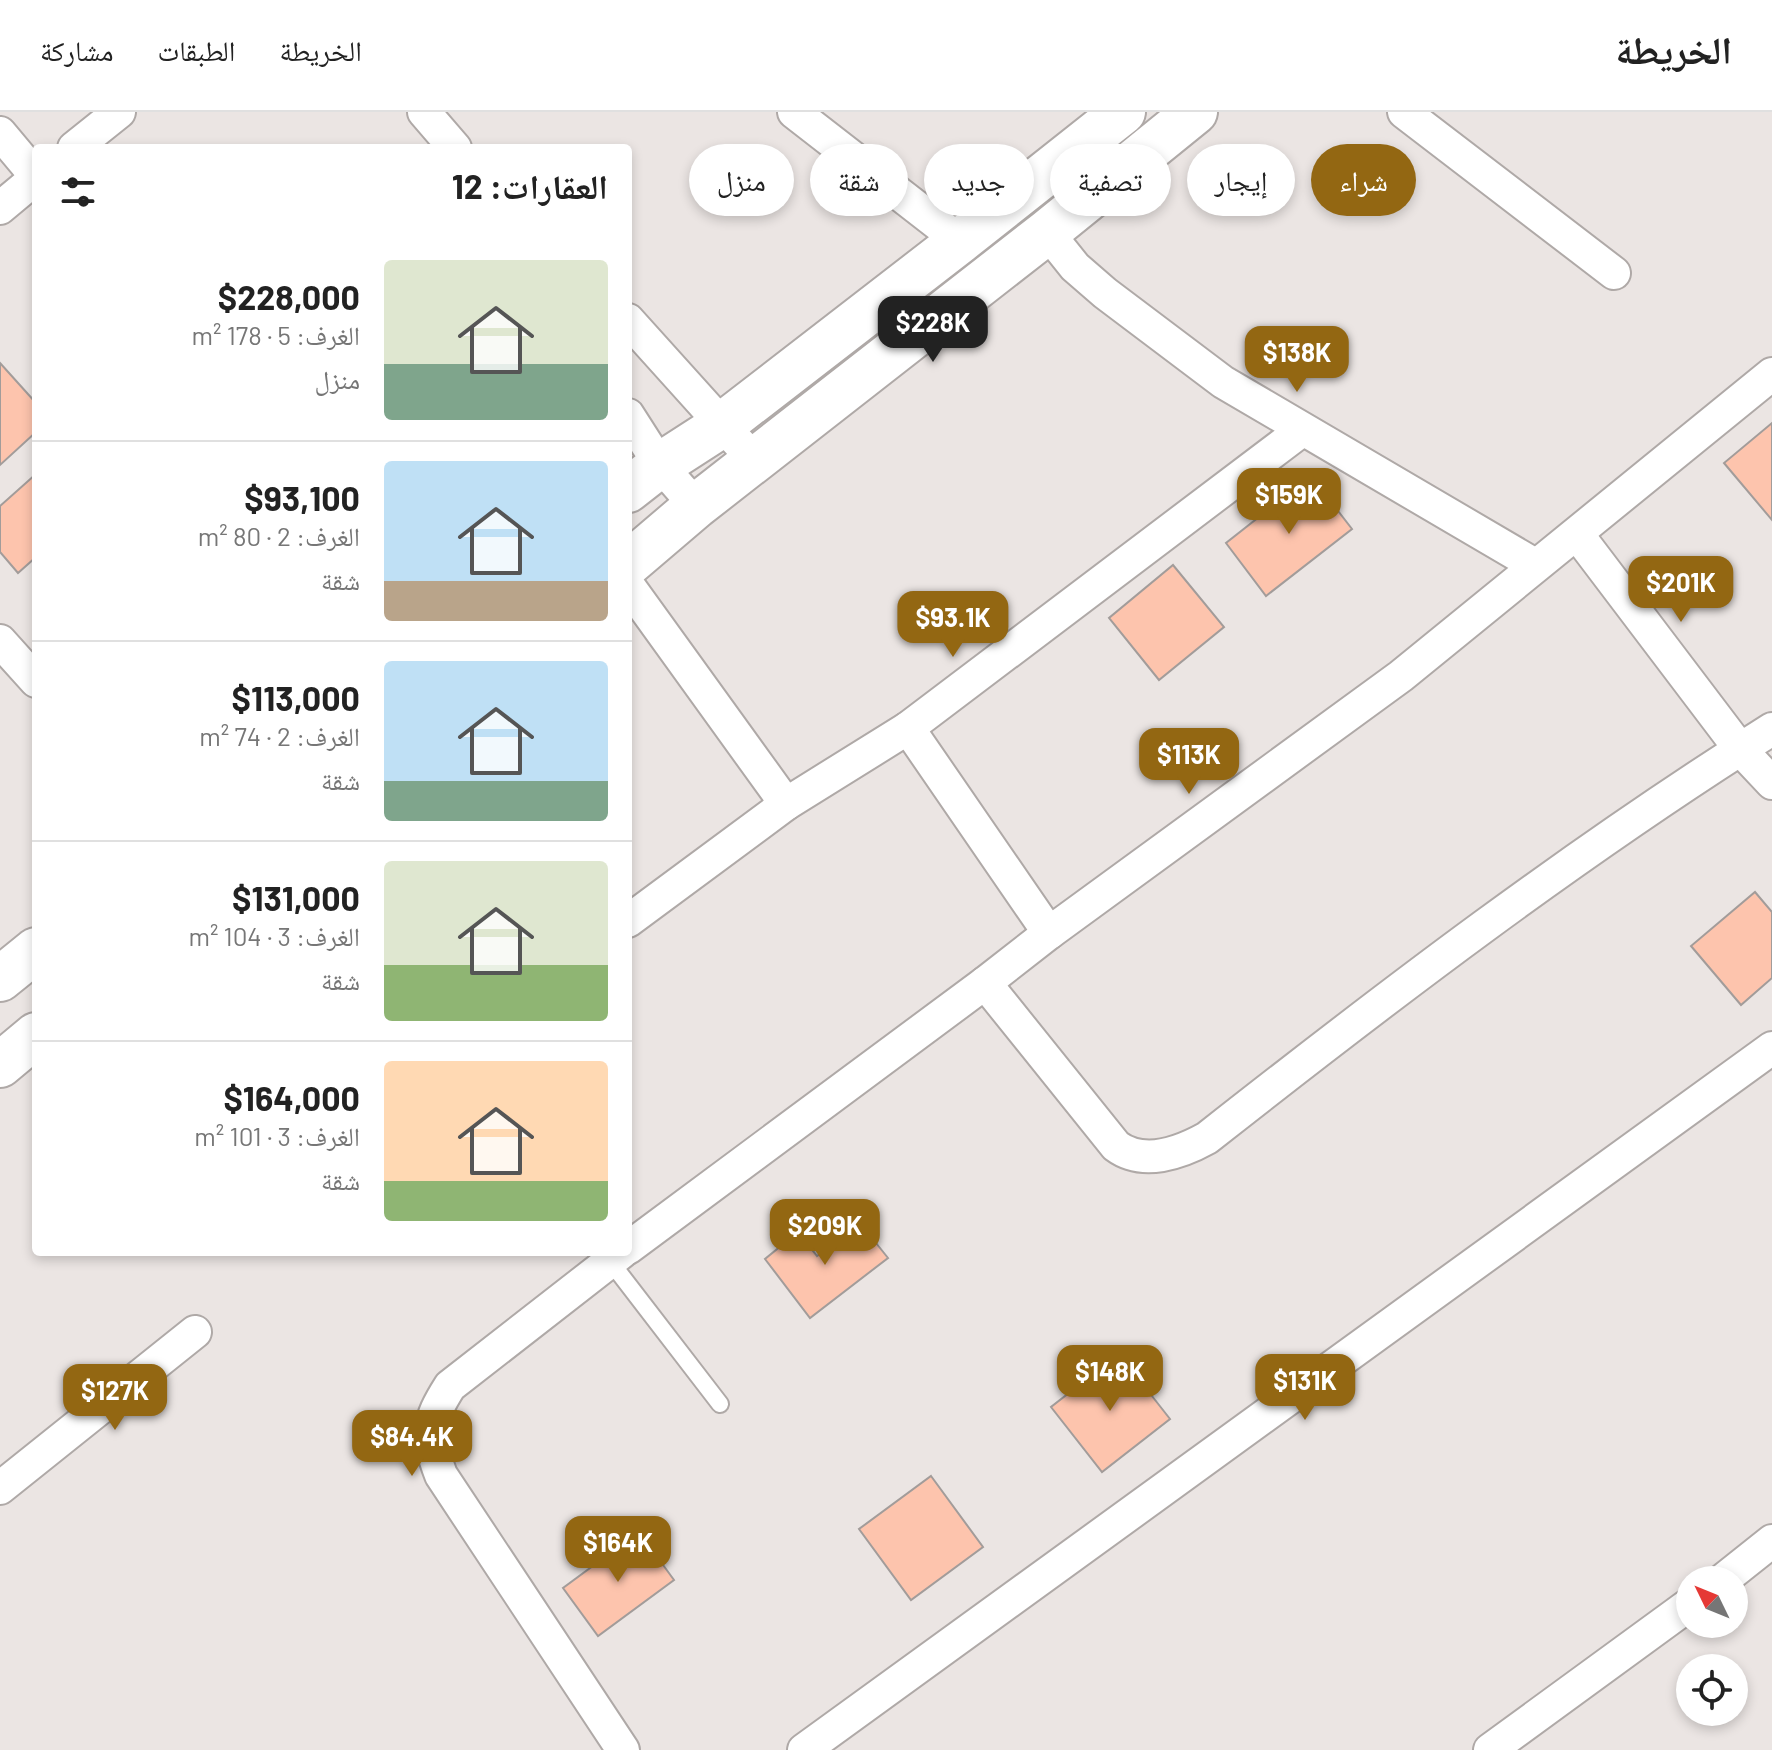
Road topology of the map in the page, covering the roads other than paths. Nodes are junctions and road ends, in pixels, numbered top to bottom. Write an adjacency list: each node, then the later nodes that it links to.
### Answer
1 (119, 112): 8 (street)
2 (424, 112): 9 (street)
3 (794, 112): 14 (street)
4 (1123, 112): 14 (street)
5 (1195, 112): 13 (street)
6 (1404, 112): 15 (street)
7 (0, 133): 10 (street)
8 (79, 144)
9 (452, 144)
10 (32, 172)
11 (32, 180): 12 (street)
12 (0, 208)
13 (1047, 232): 20 (street); 21 (street)
14 (960, 241): 18 (street)
15 (1614, 273)
16 (632, 324): 18 (street)
17 (1772, 374): 24 (street)
18 (722, 425): 21 (street); 22 (street)
19 (632, 430): 22 (street)
20 (1302, 430): 26 (street); 30 (street)
21 (755, 461): 23 (street)
22 (644, 477): 23 (street)
23 (696, 506): 25 (street)
24 (1577, 534): 26 (street); 32 (street)
25 (632, 561)
26 (1535, 565): 36 (street)
27 (632, 591): 34 (street)
28 (1, 644): 29 (street)
29 (32, 677)
30 (908, 728): 34 (street); 36 (street)
31 (1772, 729): 32 (street)
32 (1740, 749): 33 (street); 39 (street)
33 (1772, 783)
34 (786, 804): 35 (street)
35 (632, 918)
36 (1049, 933): 39 (street)
37 (32, 953): 38 (street)
38 (0, 979)
39 (985, 983): 43 (street)
40 (32, 1038): 42 (street)
41 (1772, 1048): 54 (street)
42 (0, 1065)
43 (632, 1245)
44 (617, 1256): 53 (street)
45 (621, 1256): 47 (lane)
46 (195, 1332): 48 (street)
47 (720, 1404)
48 (0, 1488)
49 (1772, 1541): 50 (street)
50 (1741, 1566)
51 (1676, 1615): 52 (street)
52 (1508, 1744)
53 (623, 1750)
54 (804, 1750)

